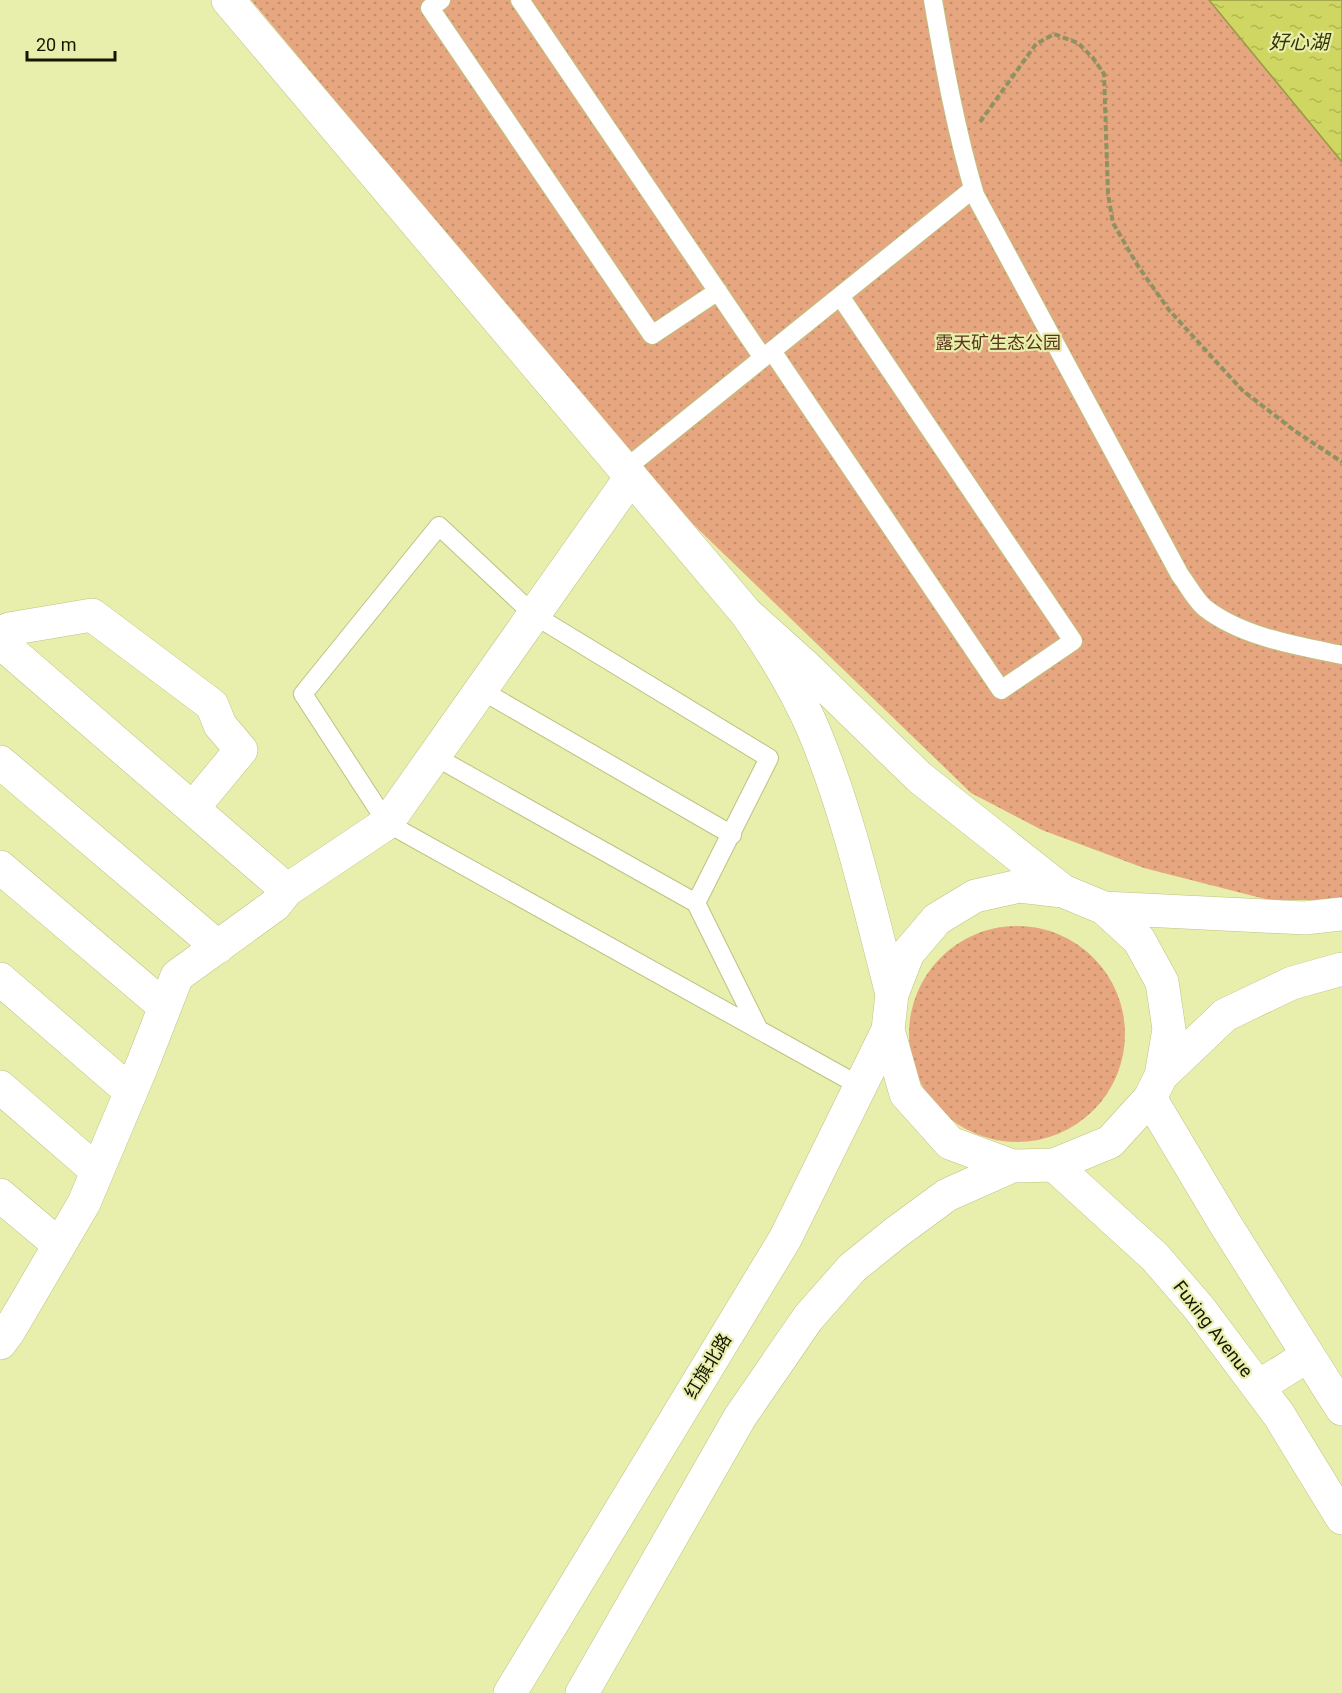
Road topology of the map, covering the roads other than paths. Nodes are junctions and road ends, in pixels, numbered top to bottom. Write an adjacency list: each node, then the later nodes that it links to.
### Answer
1 (228, 0): 9 (street)
2 (441, 0): 6 (lane)
3 (520, 0): 6 (lane)
4 (933, 0): 5 (lane)
5 (973, 189): 7 (lane); 14 (lane)
6 (718, 291): 8 (lane)
7 (840, 296): 8 (lane); 8 (lane)
8 (767, 354): 9 (lane)
9 (628, 473): 10 (street); 11 (street)
10 (746, 613): 23 (street); 30 (street)
11 (534, 615): 15 (street); 19 (lane); 20 (lane)
12 (0, 636): 18 (street)
13 (0, 642): 18 (street)
14 (1342, 655)
15 (481, 690): 16 (street); 20 (lane)
16 (434, 756): 19 (street); 24 (lane)
17 (0, 762): 27 (street)
18 (193, 808): 22 (street)
19 (387, 823): 22 (street); 32 (lane)
20 (732, 835): 24 (lane)
21 (0, 867): 31 (street)
22 (287, 890): 27 (street)
23 (1063, 891): 25 (street); 30 (street)
24 (696, 903): 32 (lane)
25 (1104, 908): 26 (street); 36 (street)
26 (1342, 915)
27 (218, 947): 31 (street)
28 (1342, 969): 36 (street)
29 (0, 979): 37 (street)
30 (892, 994): 33 (street)
31 (165, 1007): 37 (street)
32 (759, 1030): 34 (lane)
33 (888, 1030): 34 (street, 红旗北路); 39 (street)
34 (860, 1086): 48 (street, 红旗北路)
35 (0, 1087): 40 (street)
36 (1155, 1087): 38 (street); 44 (street)
37 (131, 1092): 40 (street)
38 (1054, 1165): 39 (street); 45 (street, Fuxing Avenue)
39 (1012, 1166): 49 (street)
40 (97, 1171): 42 (street)
41 (0, 1195): 42 (street)
42 (59, 1245): 43 (street)
43 (5, 1326)
44 (1307, 1356): 45 (street); 46 (street)
45 (1258, 1388): 47 (street, Fuxing Avenue)
46 (1342, 1409)
47 (1342, 1518)
48 (510, 1693)
49 (582, 1693)

